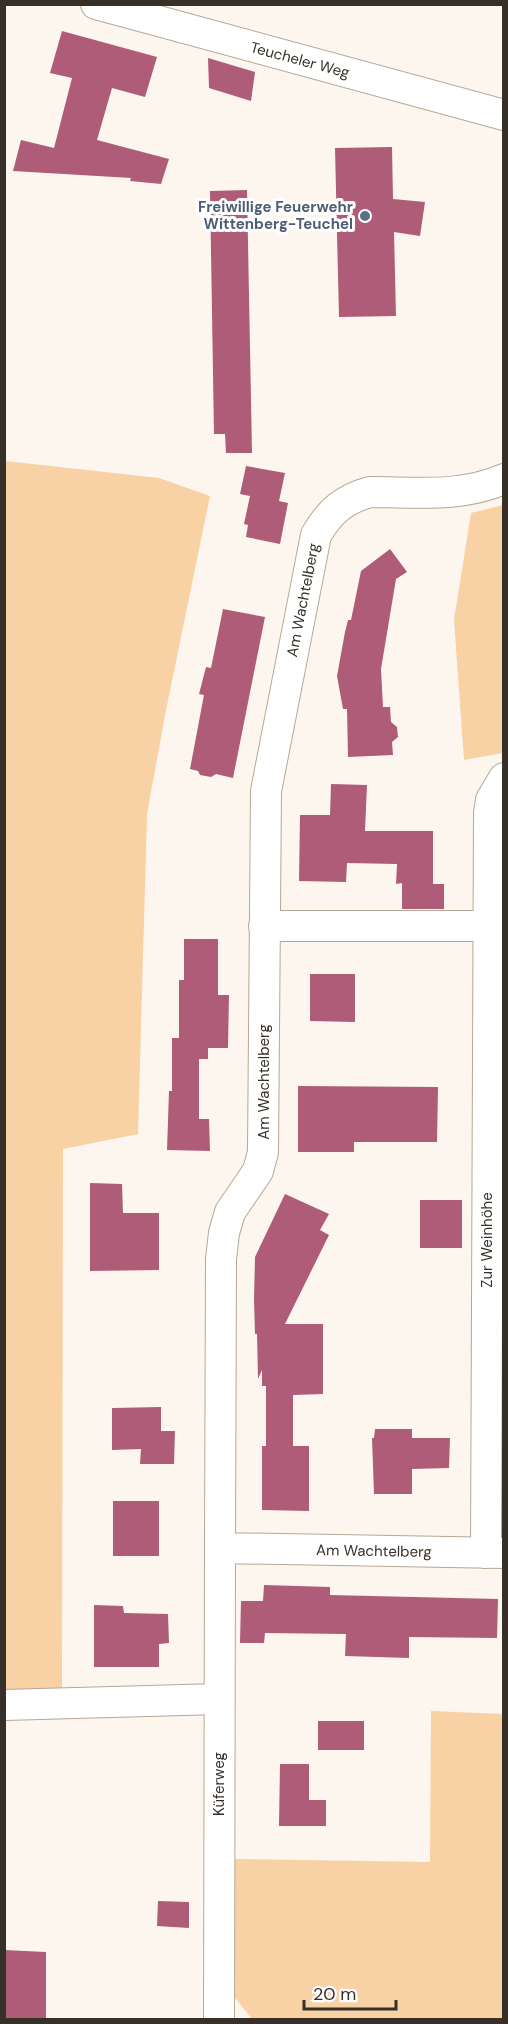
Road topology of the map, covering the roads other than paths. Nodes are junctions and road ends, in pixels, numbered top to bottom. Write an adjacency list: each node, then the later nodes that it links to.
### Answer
1 (96, 4): 2 (street, Teucheler Weg)
2 (504, 115)
3 (504, 479): 5 (street, Am Wachtelberg)
4 (504, 778): 6 (street, Zur Weinhöhe)
5 (264, 926): 6 (street); 7 (street, Am Wachtelberg)
6 (488, 926): 8 (street, Zur Weinhöhe)
7 (220, 1548): 8 (street, Am Wachtelberg); 9 (street, Küferweg)
8 (495, 1553)
9 (219, 1699): 10 (street); 11 (street, Küferweg)
10 (4, 1705)
11 (219, 2019)

